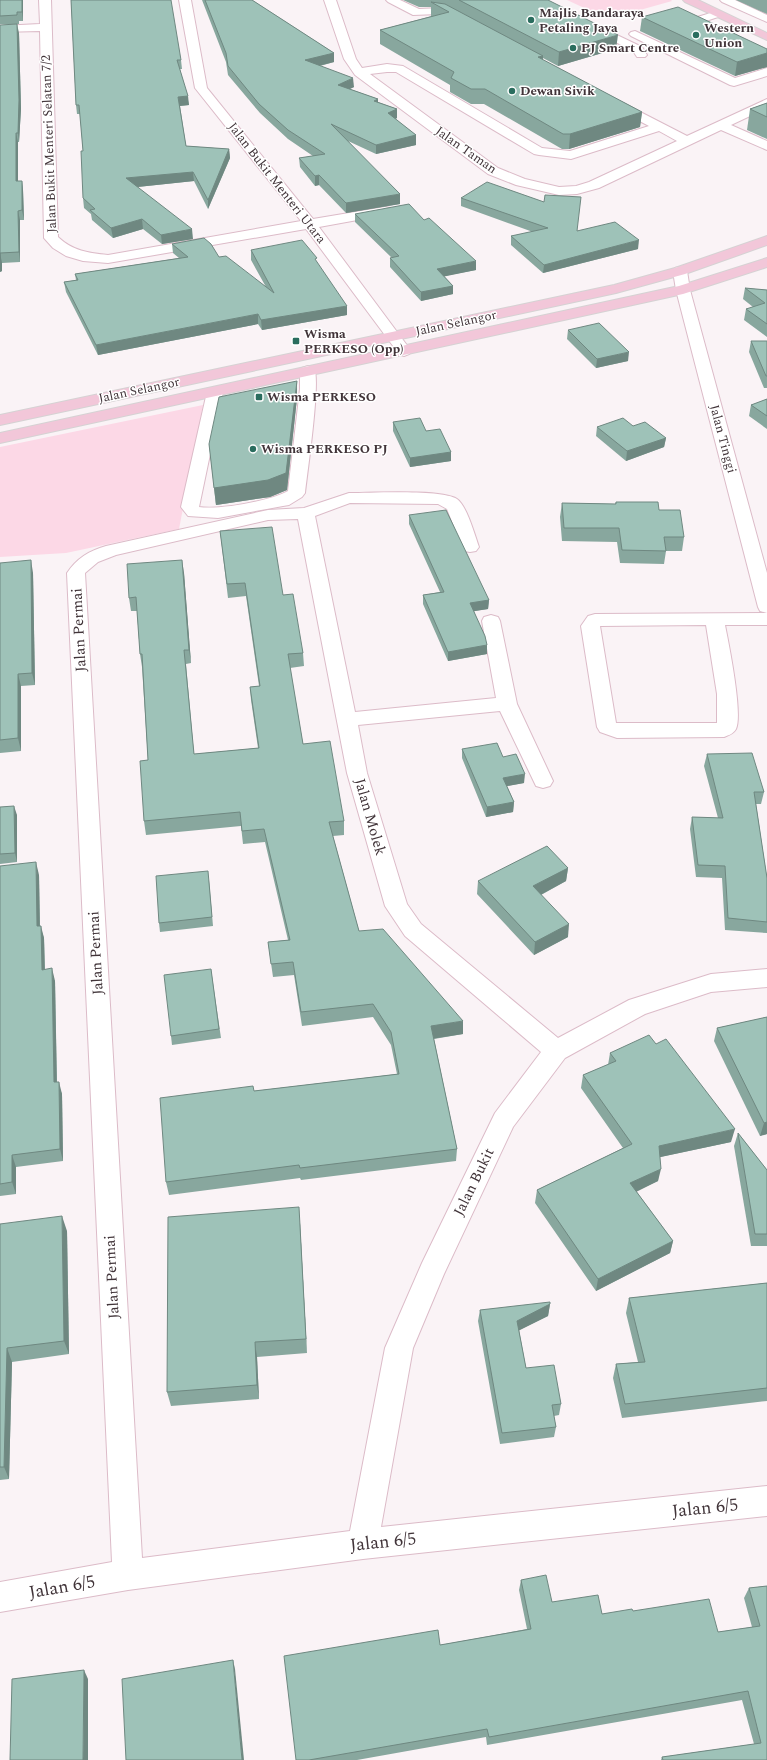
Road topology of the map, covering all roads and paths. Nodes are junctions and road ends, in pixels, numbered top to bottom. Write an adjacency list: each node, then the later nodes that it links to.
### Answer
1 (45, 0): 10 (street, Jalan Bukit Menteri Selatan 7/2)
2 (185, 0): 26 (street, Jalan Bukit Menteri Utara)
3 (330, 0): 17 (street, Jalan Taman)
4 (392, 0): 9 (street)
5 (689, 0): 7 (main road)
6 (726, 0): 8 (street)
7 (716, 14): 14 (main road); 15 (street)
8 (767, 19)
9 (468, 24)
10 (44, 27): 11 (street); 26 (street, Jalan Bukit Menteri Selatan 7/2)
11 (0, 29)
12 (598, 29): 16 (street)
13 (635, 34): 18 (street)
14 (764, 34)
15 (726, 38)
16 (641, 55)
17 (359, 72): 22 (street); 23 (street, Jalan Taman)
18 (767, 72)
19 (604, 97): 22 (street)
20 (767, 103): 21 (street, Jalan Taman)
21 (720, 121): 23 (street, Jalan Taman); 24 (street)
22 (659, 126): 23 (street)
23 (687, 141)
24 (767, 146)
25 (399, 209): 26 (street, Jalan Bukit Menteri Selatan 7/2)
26 (309, 223): 31 (street, Jalan Bukit Menteri Utara)
27 (767, 240): 29 (main road, Jalan Selangor)
28 (765, 265): 30 (main road, Jalan Selangor)
29 (680, 271): 30 (street, Jalan Tinggi); 31 (main road, Jalan Selangor)
30 (683, 290): 32 (main road, Jalan Selangor); 39 (street, Jalan Tinggi)
31 (393, 336): 32 (street, Jalan Bukit Menteri Utara); 35 (main road, Jalan Selangor)
32 (404, 351): 33 (main road, Jalan Selangor)
33 (308, 372): 34 (main road, Jalan Selangor); 34 (street)
34 (215, 392): 36 (main road, Jalan Selangor)
35 (0, 420)
36 (0, 438)
37 (306, 514): 38 (street); 44 (street, Jalan Molek); 50 (street, Jalan Permai)
38 (470, 547)
39 (767, 607)
40 (767, 619): 41 (street)
41 (715, 620): 41 (street)
42 (491, 621): 43 (street)
43 (507, 704): 44 (street); 45 (street)
44 (347, 719): 47 (street, Jalan Molek)
45 (543, 781)
46 (767, 978): 47 (street, Jalan Bukit)
47 (556, 1051): 49 (street, Jalan Bukit)
48 (767, 1501): 49 (street, Jalan 6/5)
49 (363, 1544): 50 (street, Jalan 6/5)
50 (128, 1575): 51 (street, Jalan 6/5)
51 (0, 1597)

